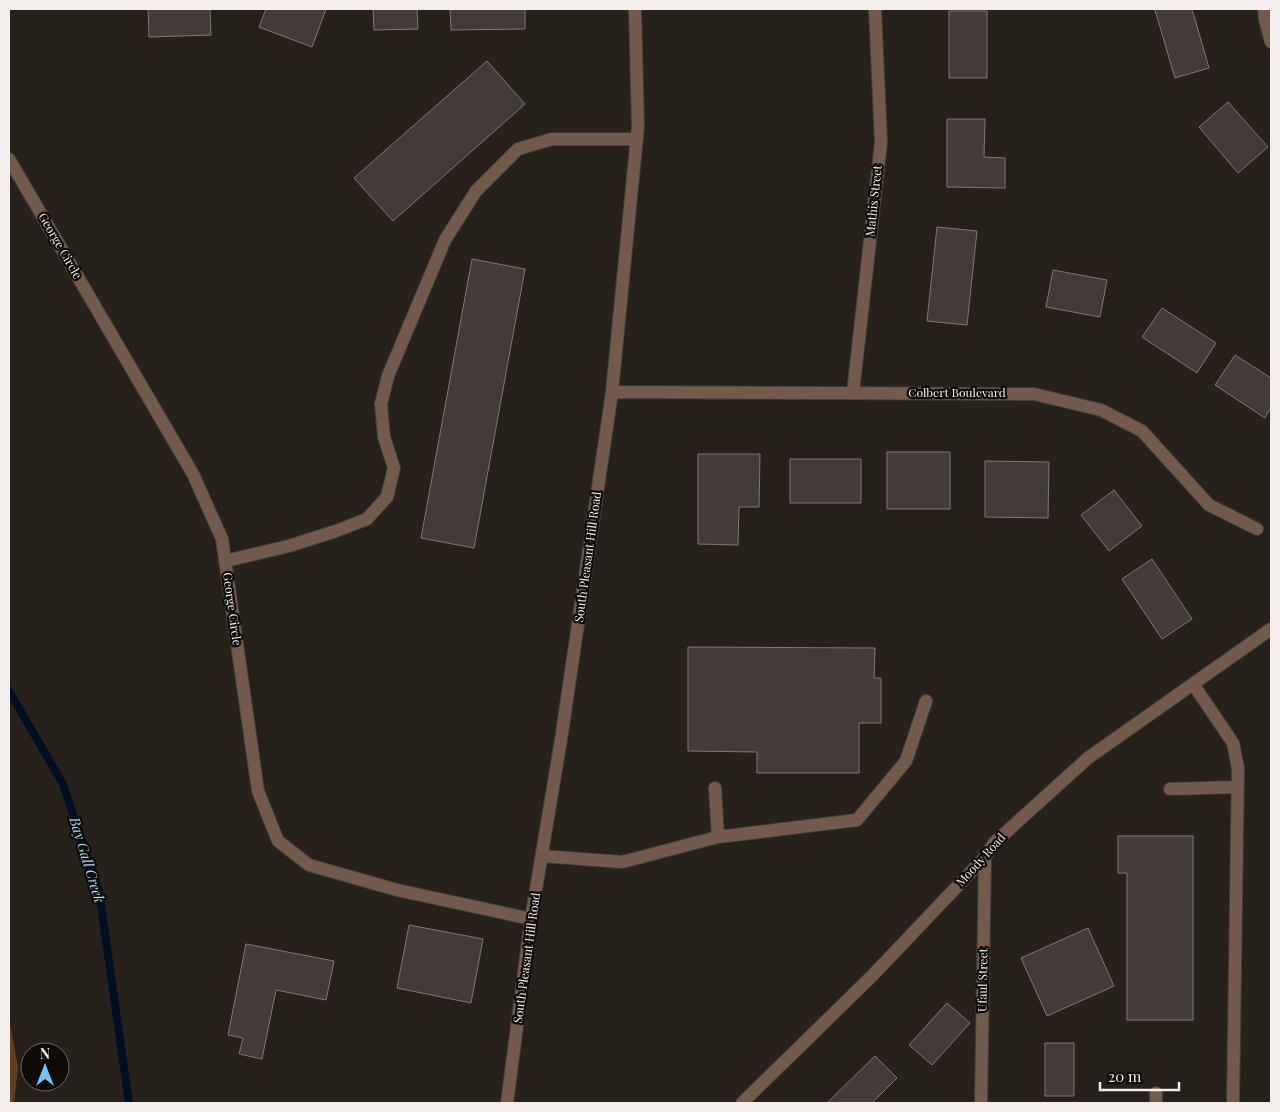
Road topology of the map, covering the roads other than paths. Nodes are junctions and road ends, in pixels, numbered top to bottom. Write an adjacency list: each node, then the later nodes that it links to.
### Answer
1 (634, 9): 5 (street, South Pleasant Hill Road)
2 (875, 9): 8 (street, Mathis Street)
3 (1264, 9): 4 (street)
4 (1271, 42)
5 (637, 139): 7 (street, South Pleasant Hill Road); 10 (street)
6 (9, 159): 10 (street, George Circle)
7 (612, 392): 8 (street, Colbert Boulevard); 18 (street, South Pleasant Hill Road)
8 (853, 393): 9 (street, Colbert Boulevard)
9 (1257, 529)
10 (225, 561): 20 (street, George Circle)
11 (1271, 629): 12 (street, Moody Road)
12 (1193, 684): 14 (street); 19 (street, Moody Road)
13 (926, 701): 17 (street)
14 (1238, 787): 16 (street); 24 (street)
15 (715, 788): 17 (street)
16 (1170, 789)
17 (718, 837): 18 (street)
18 (542, 856): 20 (street, South Pleasant Hill Road)
19 (985, 857): 22 (street, Moody Road); 23 (street, Ufaul Street)
20 (531, 919): 21 (street, South Pleasant Hill Road)
21 (505, 1101)
22 (742, 1103)
23 (981, 1103)
24 (1233, 1103)

